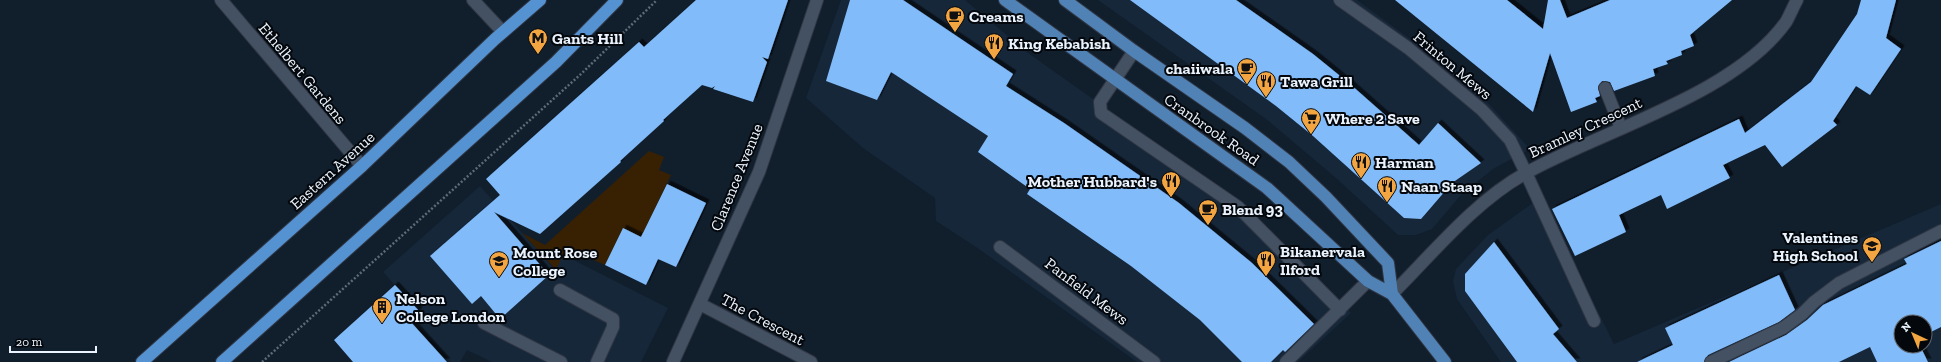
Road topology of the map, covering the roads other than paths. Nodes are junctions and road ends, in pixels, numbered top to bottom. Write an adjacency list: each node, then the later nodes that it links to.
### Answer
1 (221, 0): 15 (street, Ethelbert Gardens)
2 (473, 0): 10 (street)
3 (540, 0): 10 (highway, Eastern Avenue)
4 (616, 0): 27 (highway)
5 (1005, 0): 12 (main road, Cranbrook Road)
6 (1065, 0): 11 (main road, Cranbrook Road)
7 (1340, 0): 16 (street, Frinton Mews)
8 (1797, 0): 14 (street, Bramley Crescent)
9 (816, 3): 22 (street, Clarence Avenue)
10 (503, 32): 15 (highway, Eastern Avenue)
11 (1134, 51): 12 (street); 21 (main road, Cranbrook Road)
12 (1114, 79): 19 (main road, Cranbrook Road); 23 (street)
13 (1605, 88): 14 (street)
14 (1621, 128): 16 (street, Bramley Crescent)
15 (362, 166): 26 (highway, Eastern Avenue)
16 (1526, 173): 21 (street, Bramley Crescent); 24 (street, Frinton Mews)
17 (1941, 231): 35 (street)
18 (1000, 247): 32 (street, Panfield Mews)
19 (1368, 282): 21 (main road, Cranbrook Road); 23 (street)
20 (560, 290): 29 (street)
21 (1392, 294): 34 (main road, Cranbrook Road)
22 (700, 304): 30 (street, Clarence Avenue); 31 (street, The Crescent)
23 (1340, 310): 33 (street)
24 (1594, 321)
25 (484, 323): 28 (street)
26 (142, 362)
27 (222, 362)
28 (561, 362)
29 (597, 362)
30 (674, 362)
31 (811, 362)
32 (1154, 362)
33 (1286, 362)
34 (1445, 362)
35 (1712, 362)

